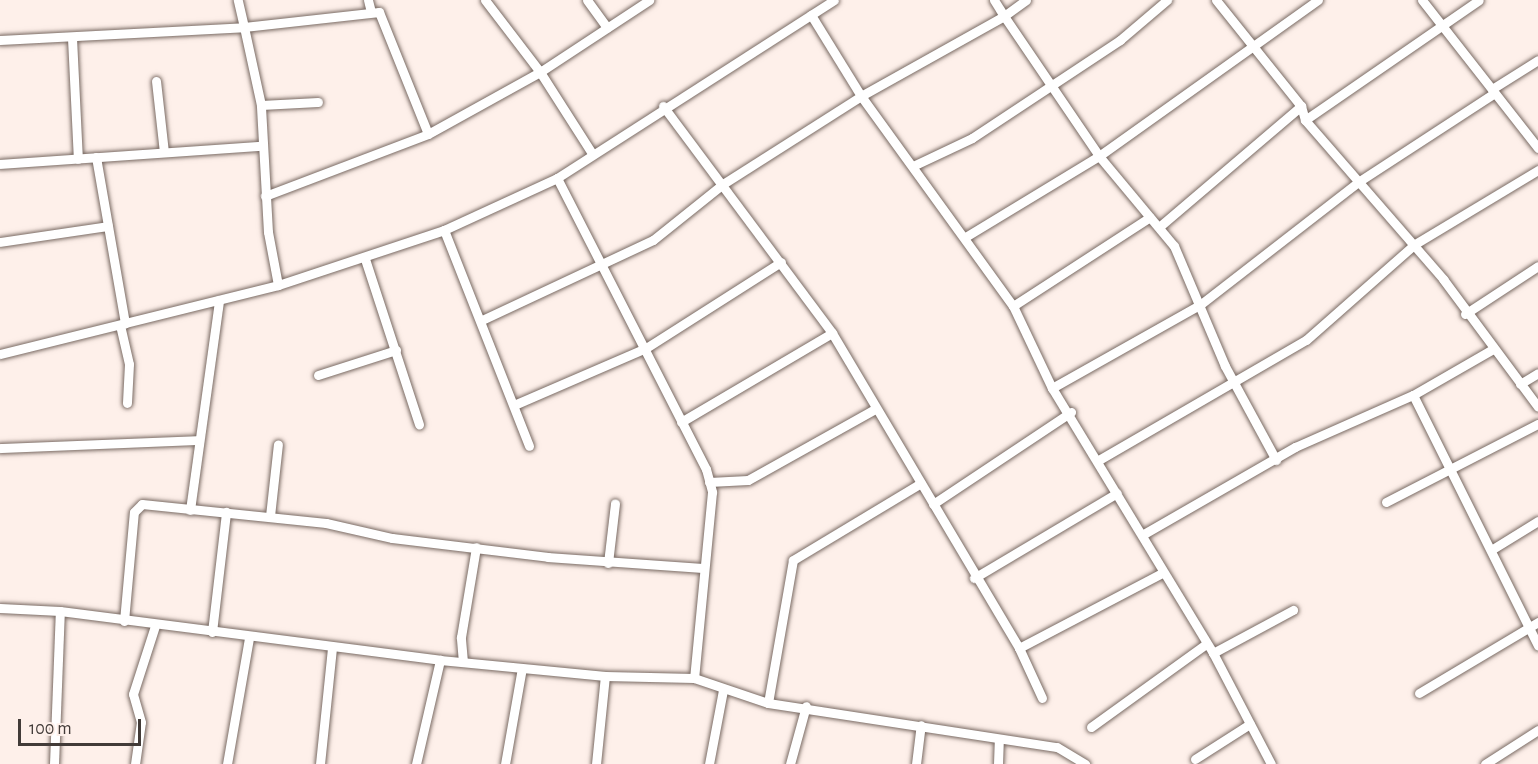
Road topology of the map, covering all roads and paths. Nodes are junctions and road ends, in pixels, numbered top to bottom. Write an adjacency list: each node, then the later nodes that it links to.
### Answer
1 (238, 0): 18 (street)
2 (369, 0): 14 (street)
3 (484, 0): 24 (street)
4 (586, 0): 19 (street)
5 (648, 0): 19 (street)
6 (834, 0): 15 (street)
7 (994, 0): 16 (street)
8 (1026, 0): 16 (street)
9 (1167, 0): 26 (street)
10 (1216, 0): 22 (street)
11 (1318, 0): 22 (street)
12 (1422, 0): 17 (street)
13 (1479, 0): 17 (street)
14 (371, 12): 18 (street); 34 (street)
15 (810, 15): 28 (street); 31 (street)
16 (1004, 16): 26 (street); 28 (street)
17 (1441, 25): 27 (street); 33 (street)
18 (244, 27): 20 (street); 30 (street)
19 (607, 28): 24 (street)
20 (72, 38): 21 (street); 41 (street)
21 (0, 40)
22 (1252, 46): 32 (street); 39 (street)
23 (1538, 60): 27 (street)
24 (540, 72): 34 (street); 38 (street)
25 (156, 81): 37 (street)
26 (1050, 84): 39 (street); 43 (street)
27 (1492, 92): 36 (street); 46 (street)
28 (861, 96): 43 (street); 47 (street)
29 (318, 102): 30 (street)
30 (261, 105): 35 (street)
31 (663, 106): 38 (street); 47 (street)
32 (1301, 106): 33 (street); 51 (street)
33 (1305, 120): 46 (street)
34 (428, 134): 48 (street)
35 (260, 146): 37 (street); 48 (street)
36 (1538, 148)
37 (164, 152): 40 (street)
38 (593, 155): 45 (street)
39 (1099, 156): 49 (street); 53 (street)
40 (96, 157): 41 (street); 50 (street)
41 (78, 159): 42 (street)
42 (0, 164)
43 (915, 165): 53 (street)
44 (1538, 170): 55 (street)
45 (557, 178): 52 (street); 58 (street)
46 (1358, 182): 55 (street); 62 (street)
47 (723, 184): 57 (street); 58 (street)
48 (265, 196): 60 (street)
49 (1150, 216): 51 (street); 63 (street)
50 (108, 226): 54 (street); 66 (street)
51 (1159, 227): 62 (street)
52 (444, 230): 56 (street); 65 (street)
53 (967, 236): 63 (street)
54 (0, 242)
55 (1415, 244): 64 (street); 74 (street)
56 (365, 259): 60 (street); 70 (street)
57 (781, 262): 67 (street); 68 (street)
58 (605, 264): 65 (street); 68 (street)
59 (1538, 266): 64 (street)
60 (278, 285): 61 (street)
61 (219, 300): 66 (street); 86 (street)
62 (1201, 304): 74 (street); 76 (street)
63 (1013, 306): 76 (street)
64 (1465, 314): 69 (street)
65 (482, 320): 79 (street)
66 (123, 324): 71 (street); 78 (street)
67 (832, 333): 81 (street); 83 (street)
68 (646, 348): 79 (street); 83 (street)
69 (1493, 349): 75 (street); 77 (street)
70 (396, 350): 73 (street); 84 (street)
71 (0, 354)
72 (1538, 372): 75 (street)
73 (318, 375)
74 (1236, 384): 90 (street); 91 (street)
75 (1521, 384): 80 (street)
76 (1052, 388): 82 (street)
77 (1413, 394): 90 (street); 92 (street)
78 (128, 403)
79 (514, 405): 88 (street)
80 (1538, 407)
81 (875, 409): 93 (street); 94 (street)
82 (1071, 412): 91 (street); 98 (street)
83 (681, 422): 93 (street)
84 (419, 424)
85 (1538, 424): 92 (street)
86 (198, 440): 89 (street); 99 (street)
87 (278, 444): 101 (street)
88 (529, 446)
89 (0, 448)
90 (1276, 460): 103 (street)
91 (1097, 461): 95 (street)
92 (1452, 470): 96 (street); 105 (street)
93 (709, 482): 107 (street)
94 (921, 483): 98 (street); 131 (street)
95 (1117, 493): 103 (street); 109 (street)
96 (1386, 502)
97 (615, 503): 106 (street)
98 (933, 504): 109 (street)
99 (190, 510): 100 (street); 113 (street)
100 (226, 513): 101 (street); 116 (street)
101 (270, 516): 104 (street)
102 (1538, 521): 105 (street)
103 (1142, 535): 108 (street)
104 (476, 547): 106 (street); 124 (street)
105 (1491, 550): 114 (street)
106 (608, 563): 107 (street)
107 (702, 568): 127 (street)
108 (1162, 573): 118 (street); 121 (street)
109 (974, 578): 121 (street)
110 (0, 608): 112 (street)
111 (1293, 610): 122 (street)
112 (60, 611): 113 (street); 139 (street)
113 (124, 621): 115 (street)
114 (1534, 625): 119 (street); 129 (street)
115 (155, 626): 116 (street); 140 (street)
116 (212, 632): 117 (street)
117 (249, 638): 120 (street); 141 (street)
118 (1206, 644): 122 (street); 135 (street)
119 (1538, 646)
120 (332, 648): 123 (street); 142 (street)
121 (1019, 648): 130 (street)
122 (1214, 653): 133 (street)
123 (440, 660): 124 (street); 143 (street)
124 (463, 662): 125 (street)
125 (522, 668): 126 (street); 144 (street)
126 (605, 676): 127 (street); 145 (street)
127 (694, 678): 128 (street)
128 (723, 690): 131 (street); 146 (street)
129 (1419, 693)
130 (1042, 698)
131 (768, 703): 132 (street)
132 (806, 706): 134 (street); 147 (street)
133 (1250, 724): 138 (street); 151 (street)
134 (921, 725): 137 (street); 148 (street)
135 (1091, 727)
136 (1538, 730): 152 (street)
137 (999, 740): 149 (street); 150 (street)
138 (1195, 759)
139 (54, 764)
140 (135, 764)
141 (227, 764)
142 (320, 764)
143 (417, 764)
144 (506, 764)
145 (596, 764)
146 (709, 764)
147 (790, 764)
148 (916, 764)
149 (998, 764)
150 (1085, 764)
151 (1270, 764)
152 (1485, 764)

